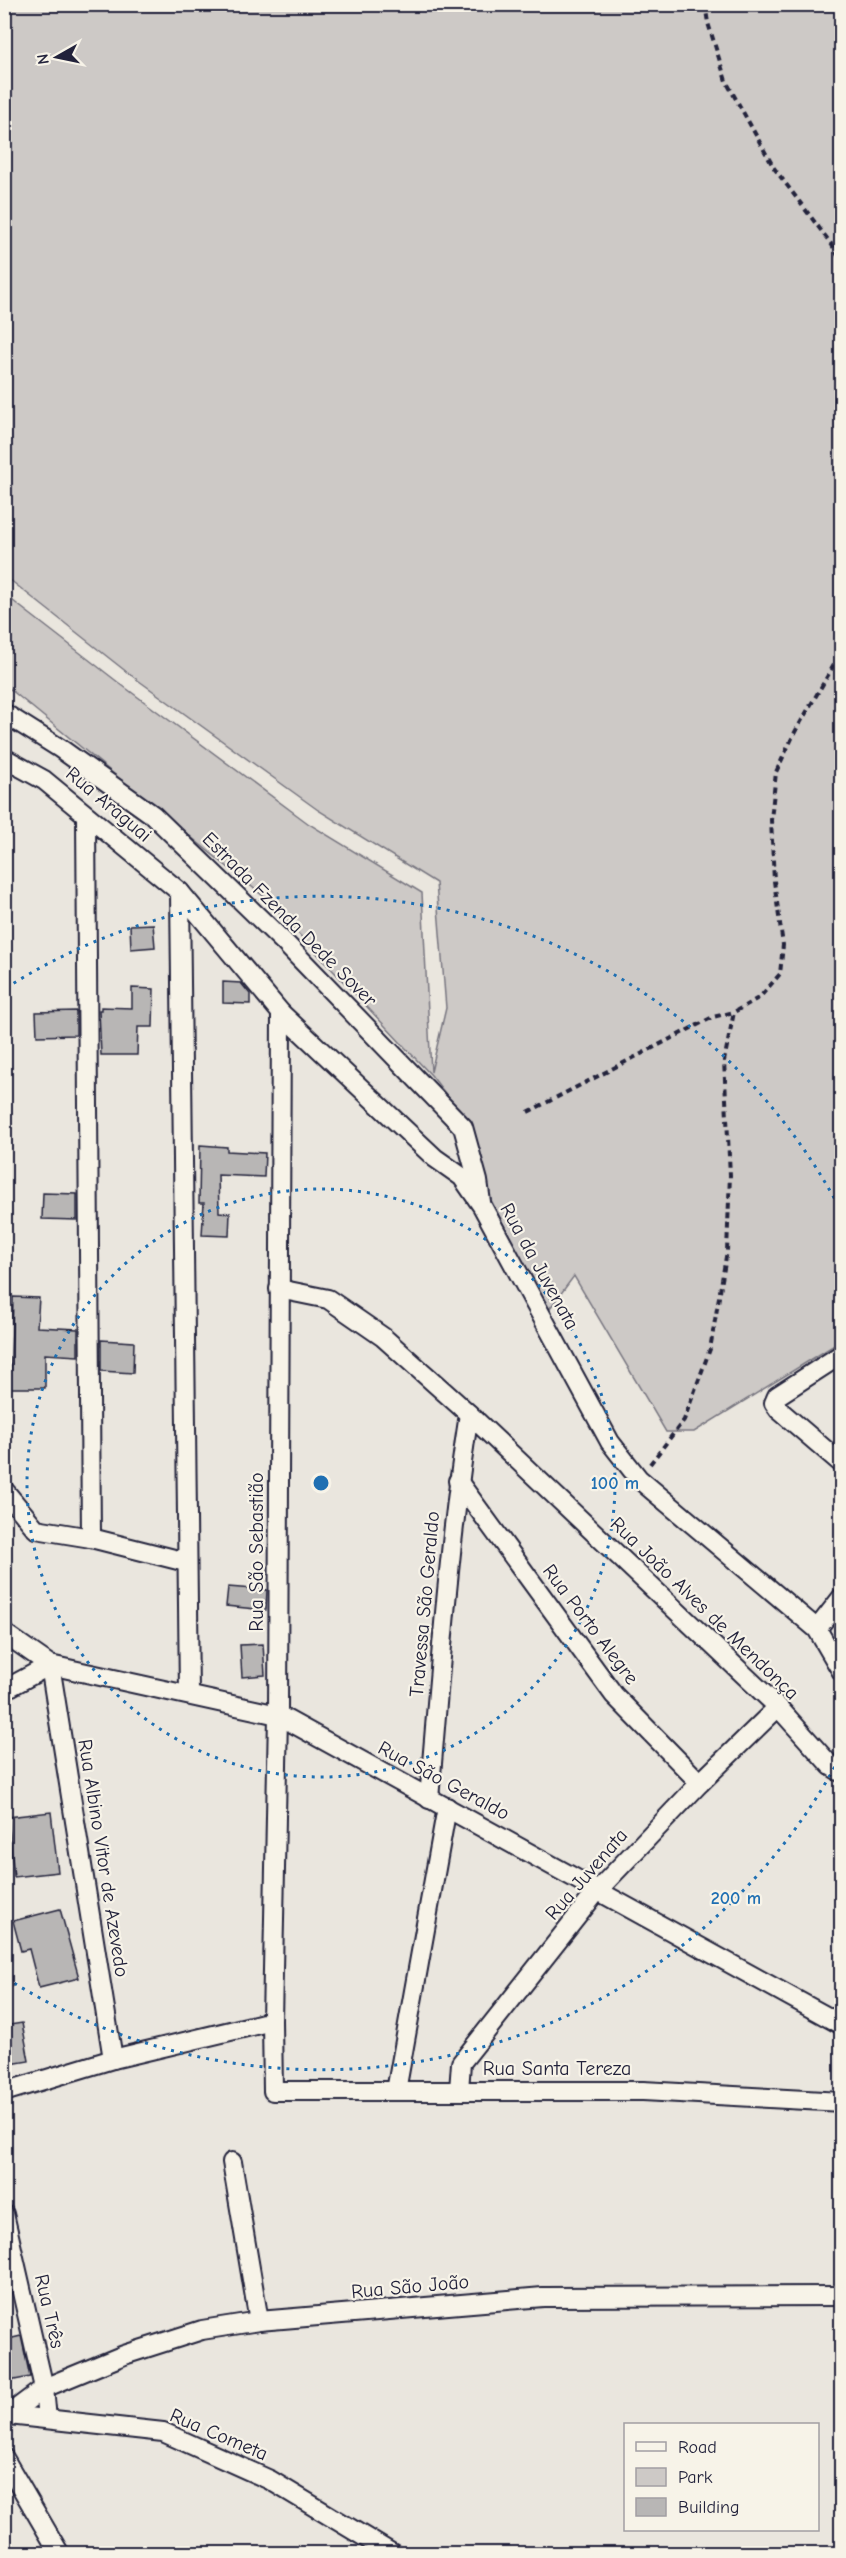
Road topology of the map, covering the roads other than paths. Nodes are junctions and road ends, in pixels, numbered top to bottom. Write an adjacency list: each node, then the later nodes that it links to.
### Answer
1 (4, 712): 6 (street, Estrada Fzenda Dede Sover)
2 (4, 758): 3 (street, Rua Araguai)
3 (86, 816): 4 (street, Rua Araguai); 13 (street)
4 (180, 892): 5 (street, Rua da Juvenata); 14 (street)
5 (281, 1013): 6 (street, Rua da Juvenata); 7 (street, Rua São Sebastião)
6 (482, 1206): 16 (street, Rua da Juvenata)
7 (279, 1289): 9 (street, Rua João Alves de Mendonça); 23 (street, Rua São Sebastião)
8 (842, 1354): 10 (street)
9 (469, 1414): 11 (street, Travessa São Geraldo); 22 (street, Rua João Alves de Mendonça)
10 (842, 1464)
11 (458, 1481): 25 (street, Rua Porto Alegre); 26 (street, Travessa São Geraldo)
12 (4, 1490): 13 (street)
13 (91, 1538): 14 (street)
14 (186, 1562): 21 (street)
15 (842, 1597): 16 (street)
16 (817, 1629): 19 (street, Rua da Juvenata)
17 (4, 1633): 18 (street, Rua São Geraldo)
18 (50, 1665): 20 (street); 21 (street, Rua São Geraldo); 31 (street, Rua Albino Vitor de Azevedo)
19 (842, 1672)
20 (4, 1690)
21 (189, 1694): 23 (street, Rua São Geraldo)
22 (778, 1707): 24 (street, Rua João Alves de Mendonça); 25 (street, Rua Juvenata)
23 (278, 1715): 26 (street, Rua São Geraldo); 29 (street, Rua São Sebastião)
24 (842, 1773)
25 (700, 1783): 28 (street, Rua Juvenata)
26 (429, 1799): 27 (street, Rua São Geraldo)
27 (447, 1807): 28 (street, Rua São Geraldo); 34 (street)
28 (598, 1890): 30 (street, Rua São Geraldo); 32 (street, Rua Juvenata)
29 (272, 2021): 31 (street); 33 (street, Rua São Sebastião)
30 (842, 2025)
31 (113, 2059): 35 (street)
32 (459, 2090): 34 (street, Rua Santa Tereza); 36 (street, Rua Santa Tereza)
33 (273, 2091): 34 (street, Rua Santa Tereza)
34 (396, 2091)
35 (4, 2092)
36 (842, 2102)
37 (232, 2162): 40 (street)
38 (4, 2214): 41 (street, Rua Três)
39 (842, 2296): 40 (street, Rua São João)
40 (259, 2321): 41 (street, Rua São João)
41 (44, 2388): 42 (street, Rua São João); 43 (street, Rua Três)
42 (7, 2417): 43 (street, Rua Cometa)
43 (47, 2419): 45 (street, Rua Cometa)
44 (4, 2458): 46 (street)
45 (372, 2548): 47 (street, Rua Cometa)
46 (60, 2553)
47 (393, 2553)

